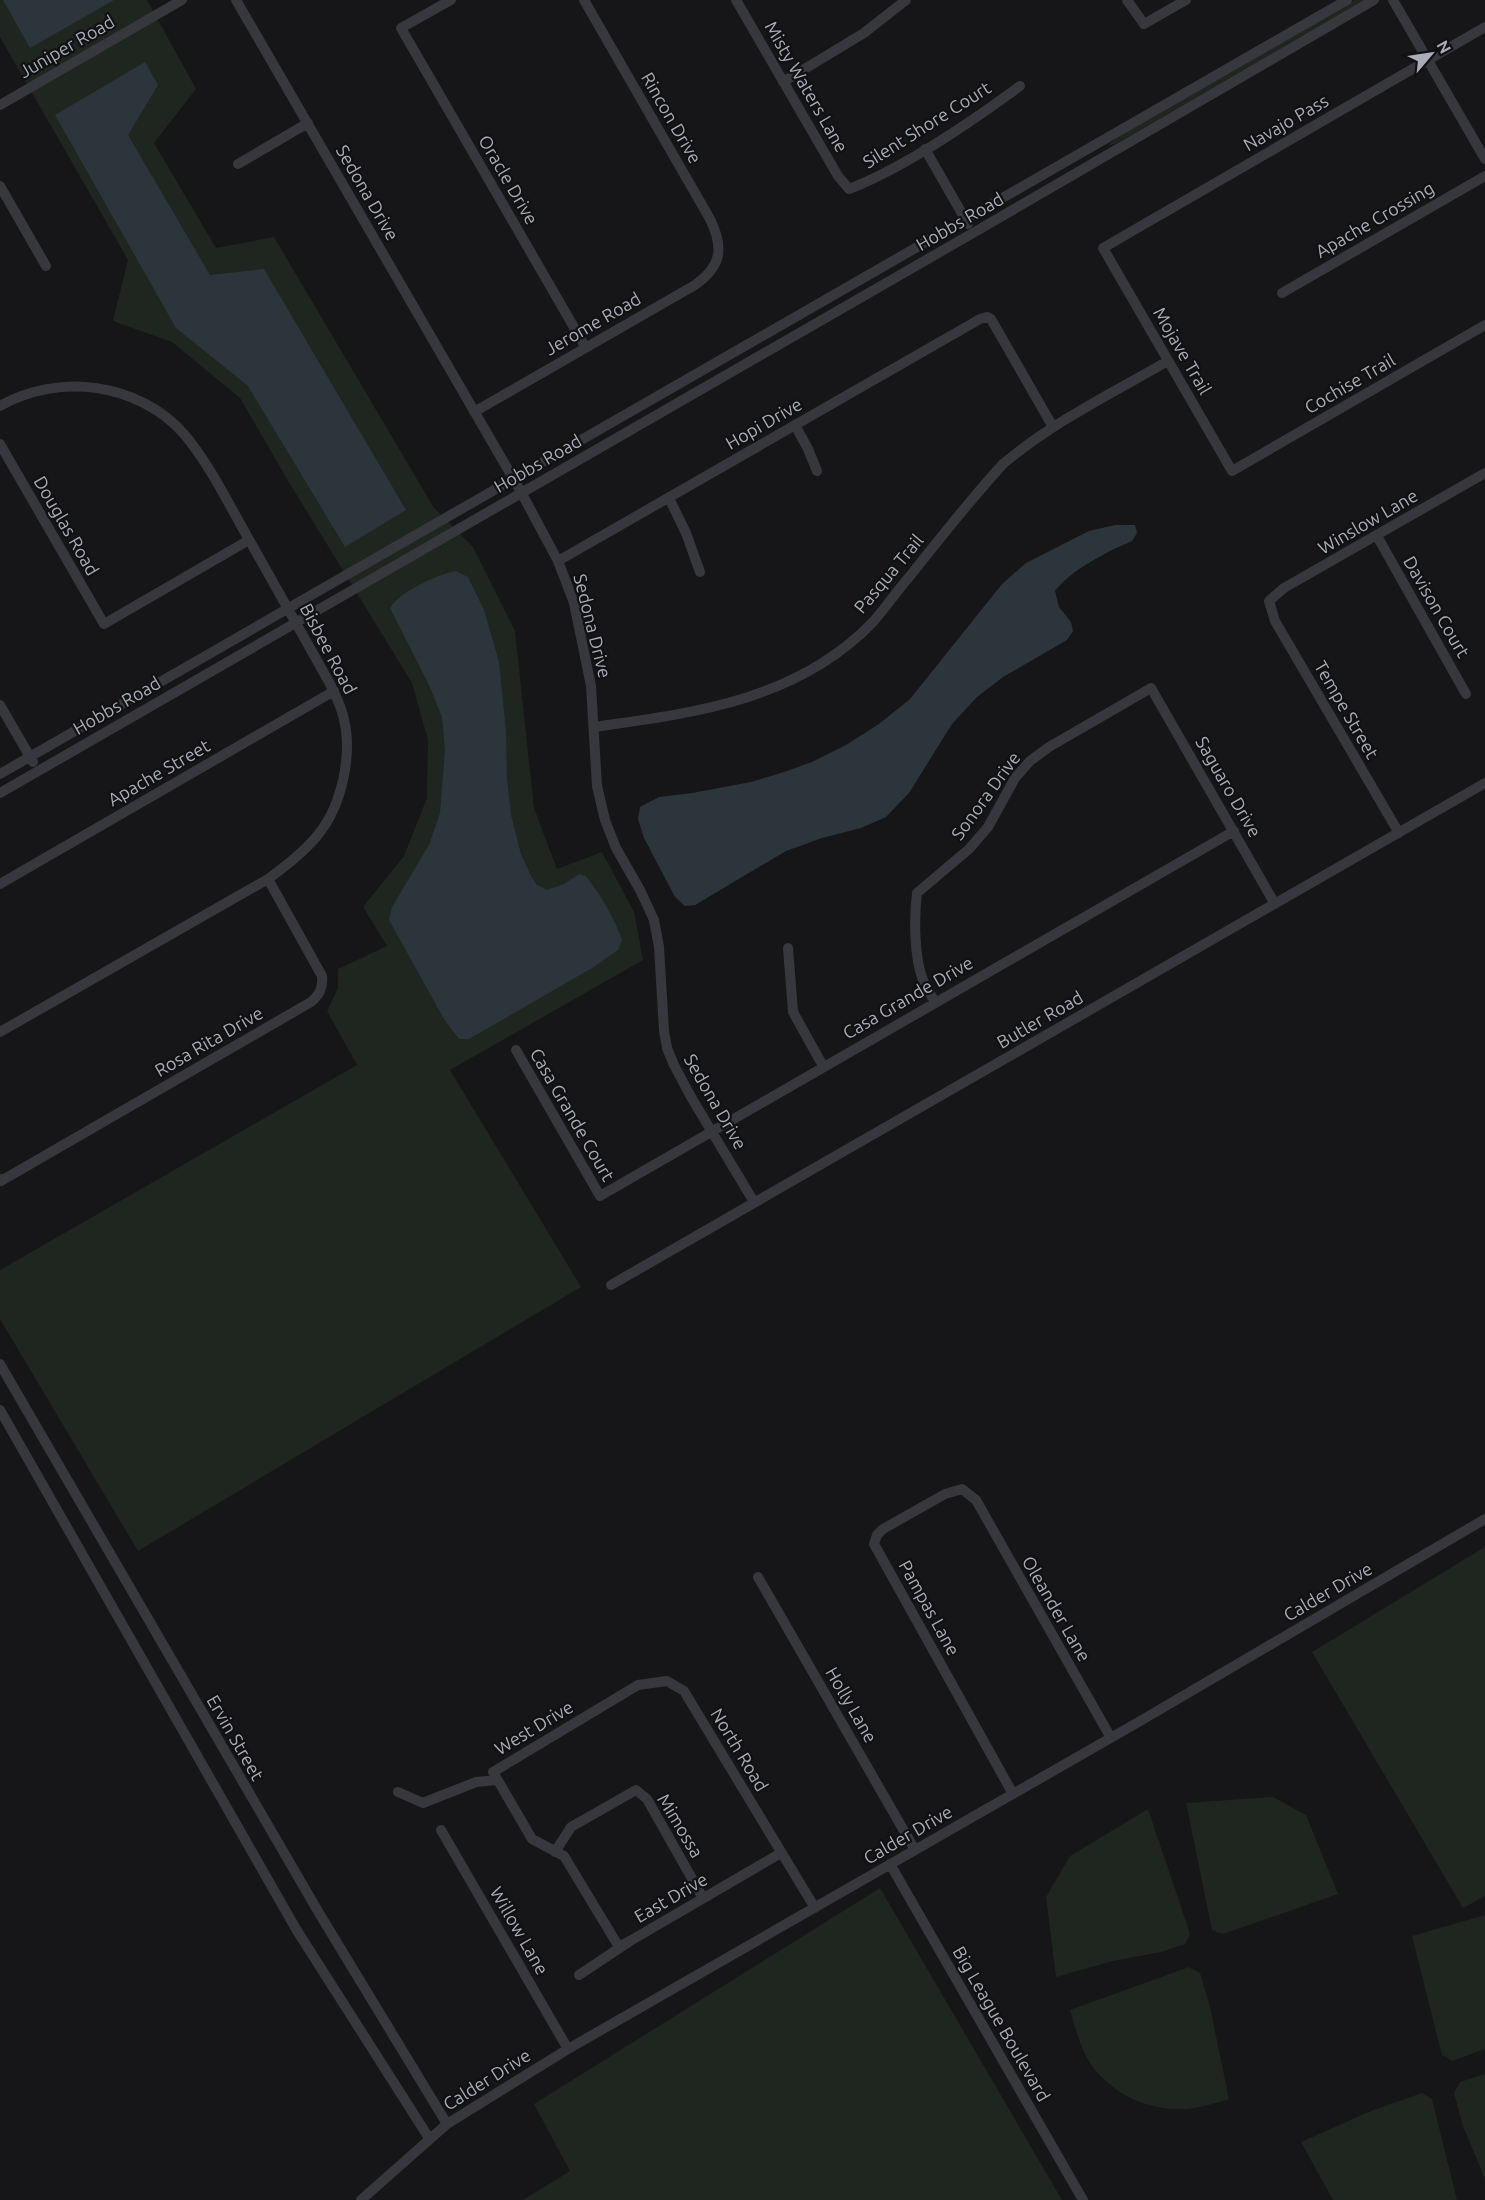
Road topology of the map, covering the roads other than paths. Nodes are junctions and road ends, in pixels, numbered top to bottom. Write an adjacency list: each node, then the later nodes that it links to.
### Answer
1 (182, 0): 16 (street, Juniper Road)
2 (236, 0): 17 (street, Sedona Drive)
3 (451, 0): 33 (street, Oracle Drive)
4 (584, 0): 29 (street, Rincon Drive)
5 (736, 0): 14 (street, Misty Waters Lane)
6 (906, 0): 14 (street)
7 (1126, 0): 8 (street)
8 (1186, 0)
9 (1347, 0): 19 (street, Hobbs Road)
10 (1374, 0): 21 (street, Hobbs Road)
11 (1393, 0): 13 (street)
12 (1485, 27): 13 (street, Navajo Pass)
13 (1428, 60): 20 (street); 28 (street, Navajo Pass)
14 (783, 82): 25 (street, Misty Waters Lane)
15 (1020, 86): 18 (street, Silent Shore Court)
16 (0, 105)
17 (308, 123): 22 (street); 36 (street, Sedona Drive)
18 (925, 149): 25 (street, Silent Shore Court); 26 (street)
19 (1085, 150): 21 (street); 26 (street, Hobbs Road)
20 (1485, 159)
21 (1093, 163): 27 (street, Hobbs Road)
22 (238, 164)
23 (1485, 176): 31 (street, Apache Crossing)
24 (0, 186): 30 (street)
25 (849, 189)
26 (966, 220): 27 (street); 43 (street, Hobbs Road)
27 (973, 233): 44 (street, Hobbs Road)
28 (1103, 248): 34 (street, Mojave Trail)
29 (718, 256): 33 (street, Jerome Road)
30 (46, 266)
31 (1282, 293)
32 (1485, 325): 41 (street, Cochise Trail)
33 (586, 348): 36 (street, Jerome Road)
34 (1168, 361): 38 (street, Pasqua Trail); 41 (street, Mojave Trail)
35 (0, 406): 47 (street, Bisbee Road)
36 (474, 412): 43 (street, Sedona Drive)
37 (795, 425): 38 (street, Hopi Drive); 40 (street); 45 (street, Hopi Drive)
38 (1053, 426): 57 (street, Pasqua Trail)
39 (0, 444): 47 (street, Douglas Road)
40 (817, 471)
41 (1233, 471)
42 (1485, 473): 46 (street, Winslow Lane)
43 (514, 480): 44 (street, Sedona Drive); 51 (street, Hobbs Road)
44 (521, 492): 48 (street, Sedona Drive); 52 (street, Hobbs Road)
45 (669, 498): 48 (street, Hopi Drive); 49 (street)
46 (1377, 536): 50 (street, Winslow Lane); 55 (street, Davison Court)
47 (249, 540): 51 (street, Bisbee Road)
48 (558, 561): 57 (street, Sedona Drive)
49 (700, 572)
50 (1269, 601): 64 (street, Tempe Street)
51 (289, 609): 52 (street, Bisbee Road); 58 (street, Hobbs Road)
52 (296, 622): 54 (street, Bisbee Road); 59 (street, Hobbs Road)
53 (1151, 688): 63 (street, Saguaro Drive); 69 (street, Sonora Drive)
54 (333, 692): 65 (street, Bisbee Road); 66 (street, Apache Street)
55 (1466, 694)
56 (0, 705): 58 (street)
57 (594, 727): 73 (street, Sedona Drive)
58 (30, 757): 59 (street); 60 (street, Hobbs Road)
59 (38, 771): 62 (street, Hobbs Road)
60 (0, 774)
61 (1485, 783): 64 (street, Butler Road)
62 (0, 792)
63 (1234, 831): 67 (street, Saguaro Drive); 69 (street, Casa Grande Drive)
64 (1399, 833): 67 (street, Butler Road)
65 (268, 879): 70 (street, Bisbee Road); 74 (street, Rosa Rita Drive)
66 (0, 884)
67 (1275, 904): 76 (street, Butler Road)
68 (788, 948): 72 (street)
69 (935, 1002): 72 (street, Casa Grande Drive)
70 (0, 1032)
71 (516, 1050): 75 (street, Casa Grande Court)
72 (823, 1066): 73 (street, Casa Grande Drive)
73 (712, 1131): 75 (street, Casa Grande Drive); 76 (street, Sedona Drive)
74 (1, 1180)
75 (600, 1196)
76 (754, 1203): 77 (street, Butler Road)
77 (611, 1285)
78 (0, 1364): 98 (street, Ervin Street)
79 (0, 1410): 99 (street)
80 (973, 1498): 84 (street, Oleander Lane); 87 (street, Pampas Lane)
81 (1485, 1519): 84 (street, Calder Drive)
82 (758, 1576): 89 (street, Holly Lane)
83 (598, 1709): 85 (street, West Drive); 91 (street, North Road)
84 (1111, 1738): 87 (street, Calder Drive)
85 (497, 1780): 86 (street, West Drive); 90 (street)
86 (398, 1792)
87 (1013, 1794): 89 (street, Calder Drive)
88 (441, 1830): 97 (street, Willow Lane)
89 (915, 1850): 92 (street, Calder Drive)
90 (555, 1852): 93 (street, Mimossa); 95 (street)
91 (782, 1853): 93 (street, East Drive); 94 (street, North Road)
92 (890, 1864): 94 (street, Calder Drive); 101 (street, Big League Boulevard)
93 (703, 1898): 95 (street, East Drive)
94 (815, 1908): 97 (street, Calder Drive)
95 (630, 1941): 96 (street, East Drive)
96 (579, 1975)
97 (568, 2049): 98 (street, Calder Drive)
98 (447, 2124): 99 (street, Calder Drive)
99 (429, 2138): 100 (street, Calder Drive)
100 (361, 2200)
101 (1083, 2200)

